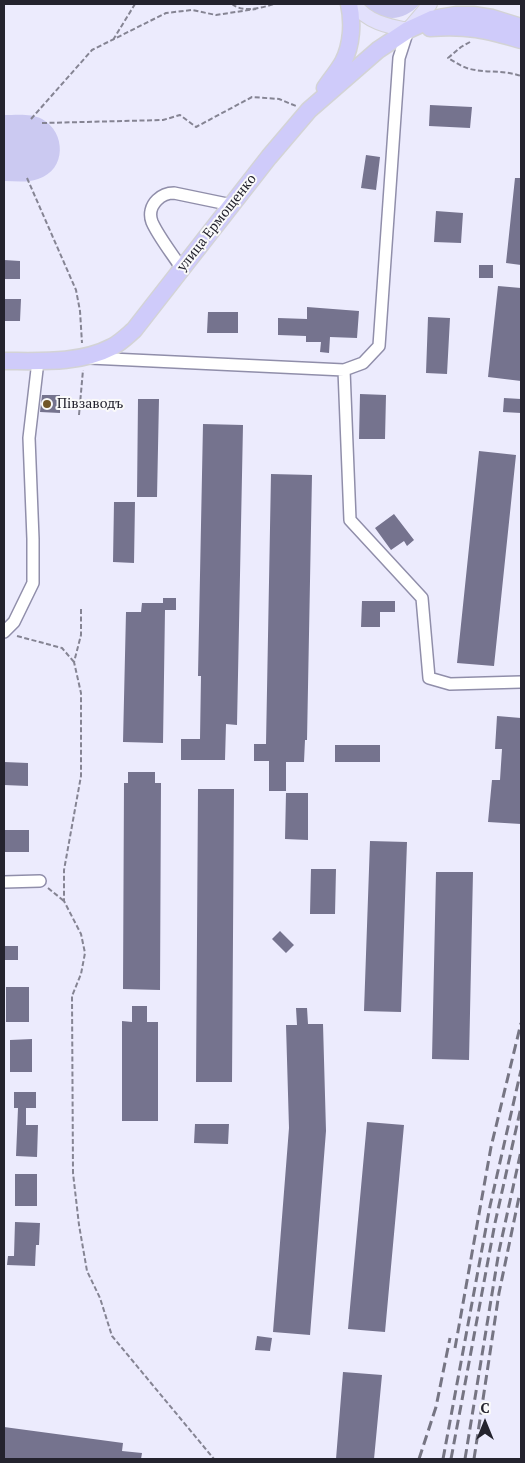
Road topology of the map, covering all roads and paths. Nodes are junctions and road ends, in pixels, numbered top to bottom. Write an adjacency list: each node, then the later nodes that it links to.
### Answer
1 (135, 4): 12 (path)
2 (232, 4): 8 (path)
3 (274, 4): 8 (path)
4 (349, 4): 16 (highway)
5 (354, 4): 11 (main road)
6 (430, 4): 11 (main road)
7 (475, 4): 9 (highway)
8 (256, 9): 12 (path)
9 (492, 18): 10 (highway); 11 (highway, улица Ермощенко)
10 (521, 27)
11 (408, 30): 13 (highway); 16 (highway, улица Ермощенко); 25 (street)
12 (113, 40): 17 (path)
13 (521, 40)
14 (448, 58): 15 (path)
15 (521, 76)
16 (309, 110): 18 (path); 20 (highway, улица Ермощенко)
17 (31, 119)
18 (42, 123)
19 (27, 178): 22 (path)
20 (232, 205): 21 (highway, улица Ермощенко); 21 (street)
21 (182, 269): 22 (highway, улица Ермощенко)
22 (84, 358): 24 (highway, улица Ермощенко); 25 (street); 26 (path)
23 (4, 361): 24 (highway, улица Ермощенко)
24 (38, 361): 28 (street)
25 (344, 370): 30 (street)
26 (79, 415)
27 (81, 608): 29 (path)
28 (9, 633): 29 (path)
29 (74, 662): 33 (path)
30 (521, 682)
31 (40, 881): 32 (street); 33 (path)
32 (4, 882)
33 (64, 901): 34 (path)
34 (214, 1459)

